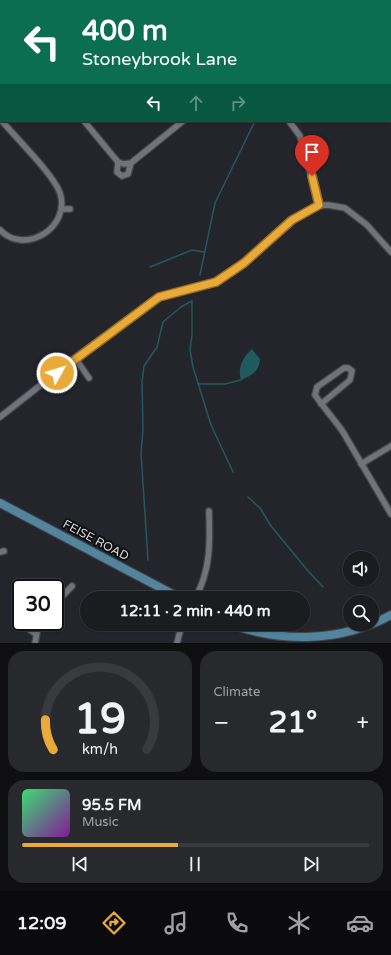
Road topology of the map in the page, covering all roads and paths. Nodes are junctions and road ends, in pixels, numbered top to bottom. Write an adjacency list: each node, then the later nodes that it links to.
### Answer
1 (4, 122): 8 (street)
2 (85, 122): 5 (street)
3 (182, 122): 6 (street)
4 (290, 122): 7 (street)
5 (118, 162): 6 (street); 6 (street)
6 (131, 163)
7 (319, 205): 11 (street); 12 (street)
8 (61, 209): 9 (street); 10 (street)
9 (70, 209)
10 (0, 230)
11 (391, 252)
12 (75, 358): 13 (street); 15 (street)
13 (90, 378)
14 (321, 404): 14 (street); 17 (street)
15 (0, 417)
16 (391, 446): 17 (street)
17 (361, 464): 20 (street)
18 (0, 503): 22 (main road, FEISE ROAD)
19 (208, 510): 23 (street)
20 (391, 514)
21 (72, 586): 24 (street)
22 (167, 591)
23 (199, 591)
24 (64, 594)
25 (391, 615): 32 (main road)
26 (32, 631): 31 (street)
27 (37, 631): 31 (street)
28 (180, 631): 34 (street)
29 (254, 631): 32 (main road)
30 (284, 631): 32 (lane)
31 (36, 634): 33 (street)
32 (283, 639)
33 (35, 643)
34 (177, 643)

